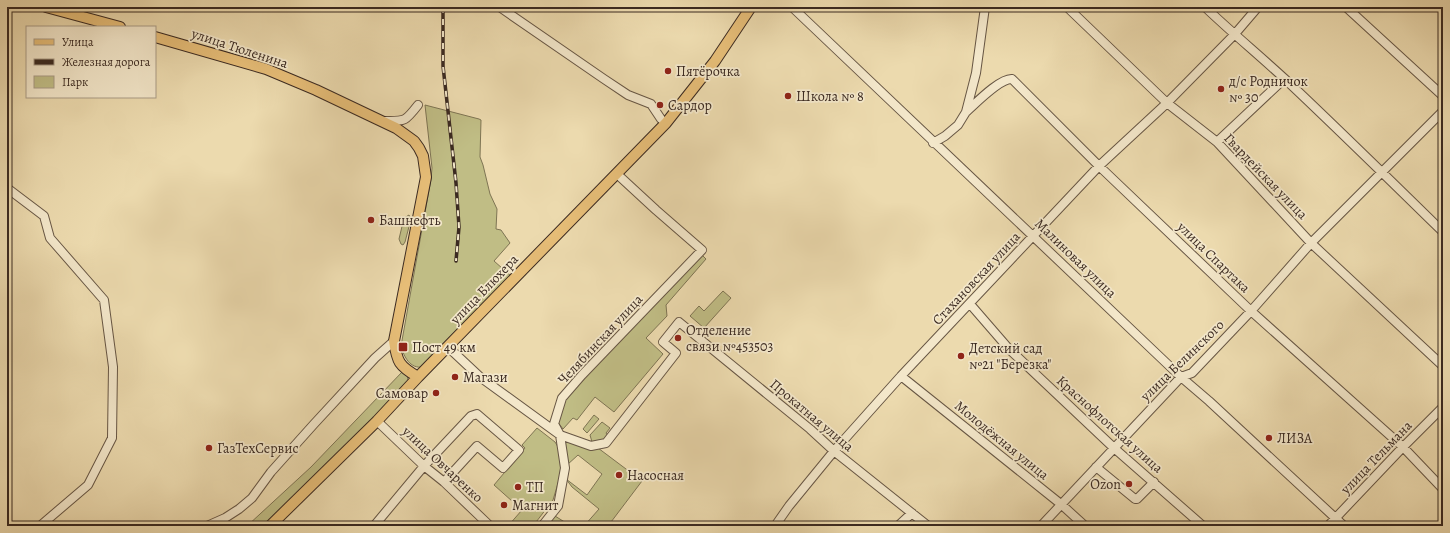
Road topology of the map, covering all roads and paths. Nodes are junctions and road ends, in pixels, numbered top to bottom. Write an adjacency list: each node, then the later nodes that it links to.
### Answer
1 (46, 7): 10 (main road)
2 (752, 7): 20 (main road, улица Блюхера)
3 (792, 7): 22 (street, Малиновая улица)
4 (985, 7): 18 (street)
5 (1067, 7): 15 (street, Гвардейская улица)
6 (1205, 7): 11 (street)
7 (1258, 7): 11 (street, Стахановская улица)
8 (1346, 7): 14 (street)
9 (502, 8): 20 (street)
10 (116, 26)
11 (1234, 35): 13 (street); 15 (street, Стахановская улица)
12 (156, 37): 19 (main road, улица Тюленина)
13 (1284, 79): 21 (street); 24 (street)
14 (1443, 96)
15 (1167, 103): 21 (street, Гвардейская улица); 23 (street, Стахановская улица)
16 (418, 105): 19 (street)
17 (1443, 111): 24 (street, улица Белинского)
18 (966, 112): 22 (street); 23 (street, улица Спартака)
19 (381, 121): 32 (main road, улица Тюленина)
20 (666, 123): 25 (main road, улица Блюхера)
21 (1217, 142): 29 (street, Гвардейская улица)
22 (933, 143): 28 (street, Малиновая улица)
23 (1100, 166): 28 (street, Стахановская улица); 31 (street, улица Спартака)
24 (1382, 172): 27 (street); 29 (street, улица Белинского)
25 (617, 174): 33 (main road, улица Блюхера); 40 (street, Челябинская улица)
26 (7, 188): 52 (street)
27 (1443, 232)
28 (1033, 236): 30 (street, Стахановская улица); 37 (street, Малиновая улица)
29 (1311, 243): 31 (street, улица Белинского); 34 (street, Гвардейская улица)
30 (970, 304): 35 (street, Стахановская улица); 42 (street, Краснофлотская улица)
31 (1251, 311): 37 (street, улица Белинского); 41 (street, улица Спартака)
32 (394, 340): 36 (main road); 53 (street)
33 (448, 346): 36 (main road, улица Блюхера); 40 (street)
34 (1443, 366)
35 (901, 376): 43 (street, Стахановская улица); 49 (street, Молодёжная улица)
36 (418, 377): 39 (main road, улица Блюхера)
37 (1181, 377): 42 (street, улица Белинского); 51 (street, Малиновая улица)
38 (1443, 407): 41 (street, улица Тельмана)
39 (377, 421): 44 (street, улица Овчаренко); 54 (main road, улица Блюхера)
40 (560, 435): 43 (street, Прокатная улица); 57 (street, Челябинская улица)
41 (1403, 446): 48 (street, улица Спартака); 51 (street, улица Тельмана)
42 (1114, 448): 45 (street, улица Белинского); 47 (street, Краснофлотская улица)
43 (834, 451): 50 (street, Прокатная улица); 58 (street, Стахановская улица)
44 (424, 466): 46 (street, улица Овчаренко); 46 (street); 55 (street)
45 (1096, 467): 47 (street); 49 (street, улица Белинского)
46 (444, 482): 56 (street, улица Овчаренко)
47 (1154, 482): 63 (street, Краснофлотская улица)
48 (1443, 489)
49 (1062, 505): 61 (street, улица Белинского); 62 (street, Молодёжная улица)
50 (912, 513): 59 (street); 60 (street, Прокатная улица)
51 (1336, 518): 64 (street, улица Тельмана); 65 (street, Малиновая улица)
52 (40, 526)
53 (207, 526)
54 (270, 526)
55 (374, 526)
56 (490, 526)
57 (542, 526)
58 (775, 526)
59 (898, 526)
60 (928, 526)
61 (1041, 526)
62 (1085, 526)
63 (1203, 526)
64 (1328, 526)
65 (1344, 526)

